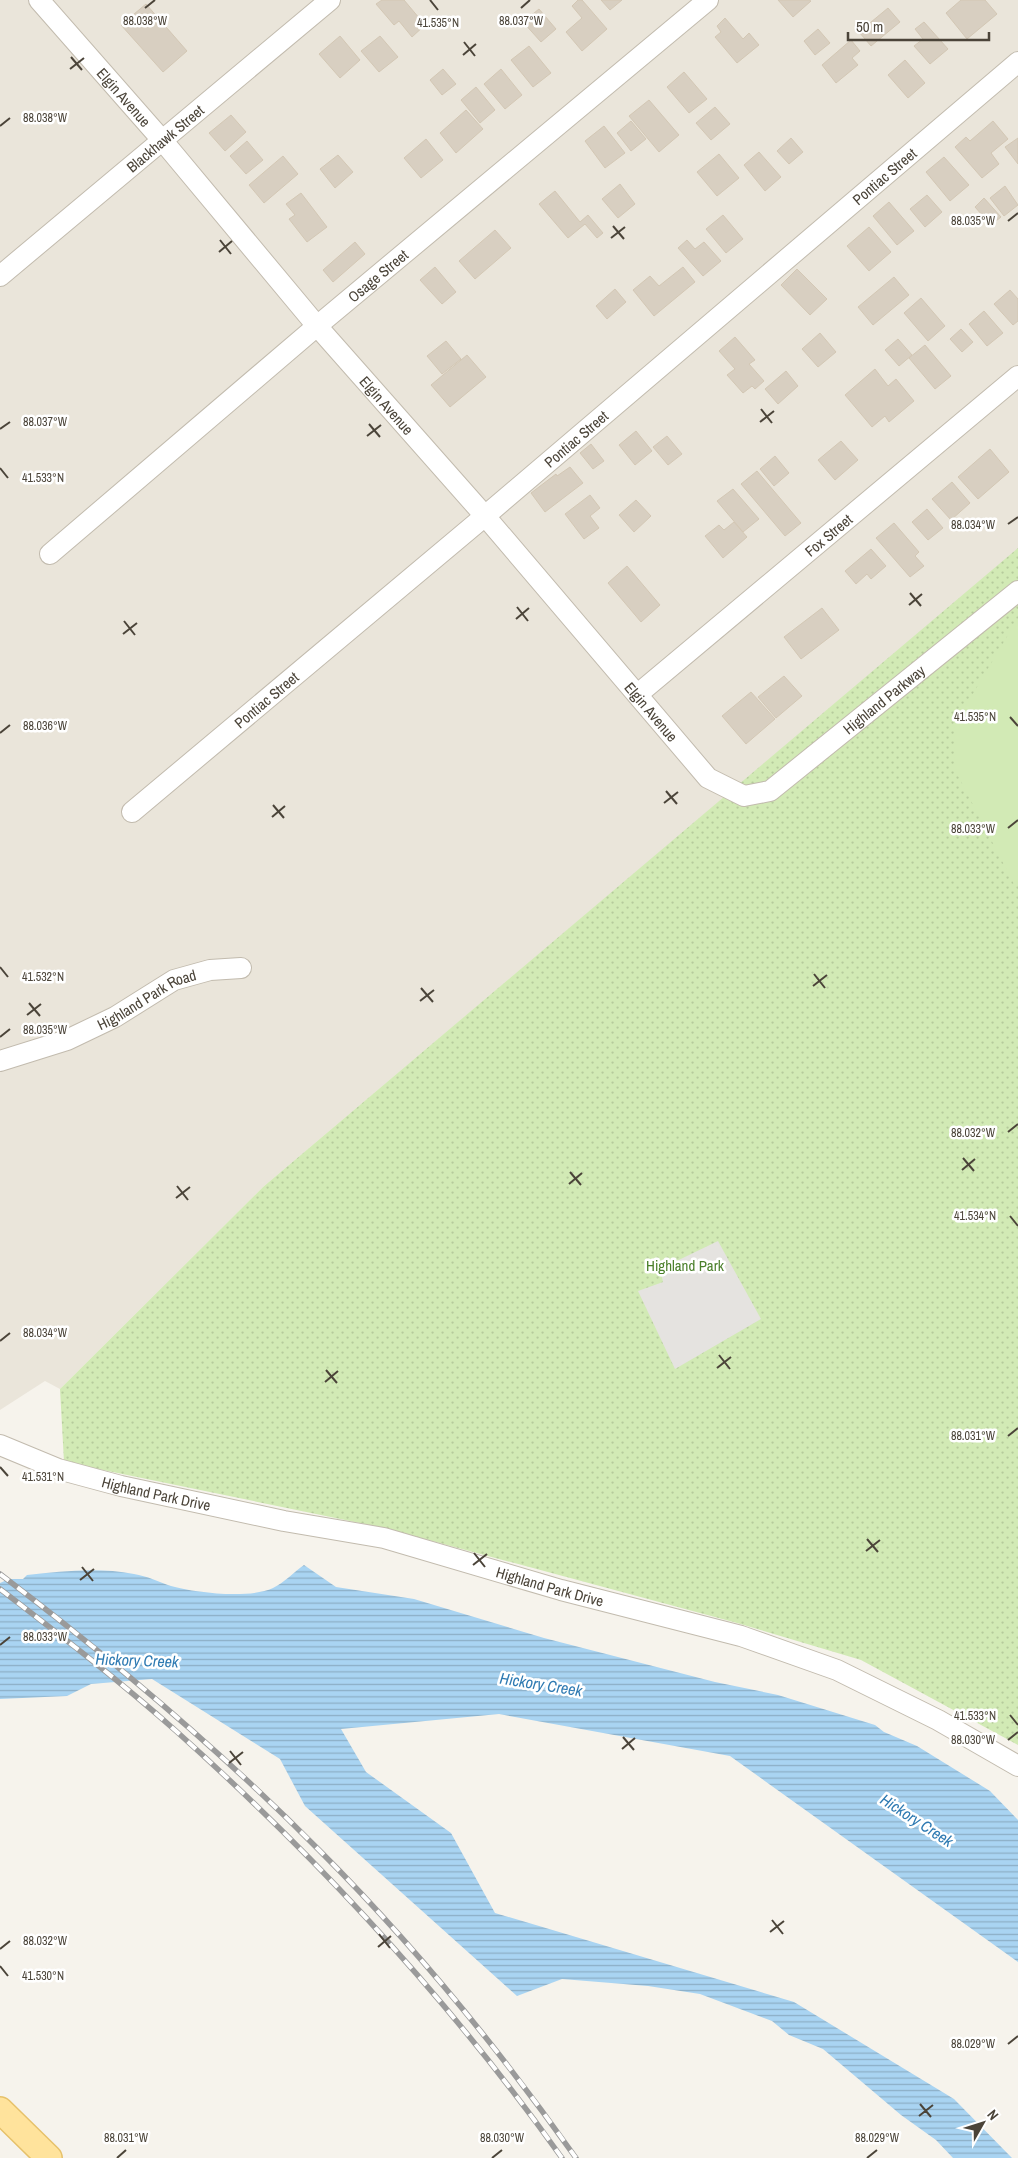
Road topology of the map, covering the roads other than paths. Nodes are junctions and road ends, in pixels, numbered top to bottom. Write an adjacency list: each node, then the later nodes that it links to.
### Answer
1 (40, 0): 5 (street, Elgin Avenue)
2 (330, 0): 5 (street, Blackhawk Street)
3 (708, 0): 7 (street, Osage Street)
4 (1018, 62): 9 (street, Pontiac Street)
5 (162, 140): 6 (street, Blackhawk Street); 7 (street, Elgin Avenue)
6 (0, 276)
7 (317, 326): 9 (street, Elgin Avenue); 10 (street, Osage Street)
8 (1018, 376): 12 (street, Fox Street)
9 (485, 516): 12 (street, Elgin Avenue); 14 (street, Pontiac Street)
10 (50, 554)
11 (1018, 591): 13 (street, Highland Parkway)
12 (638, 694): 13 (street, Elgin Avenue)
13 (744, 796)
14 (132, 812)
15 (240, 968): 16 (street, Highland Park Road)
16 (0, 1061)
17 (0, 1445): 18 (street, Highland Park Drive)
18 (1018, 1766)
19 (0, 2110): 20 (main road)
20 (49, 2158)

